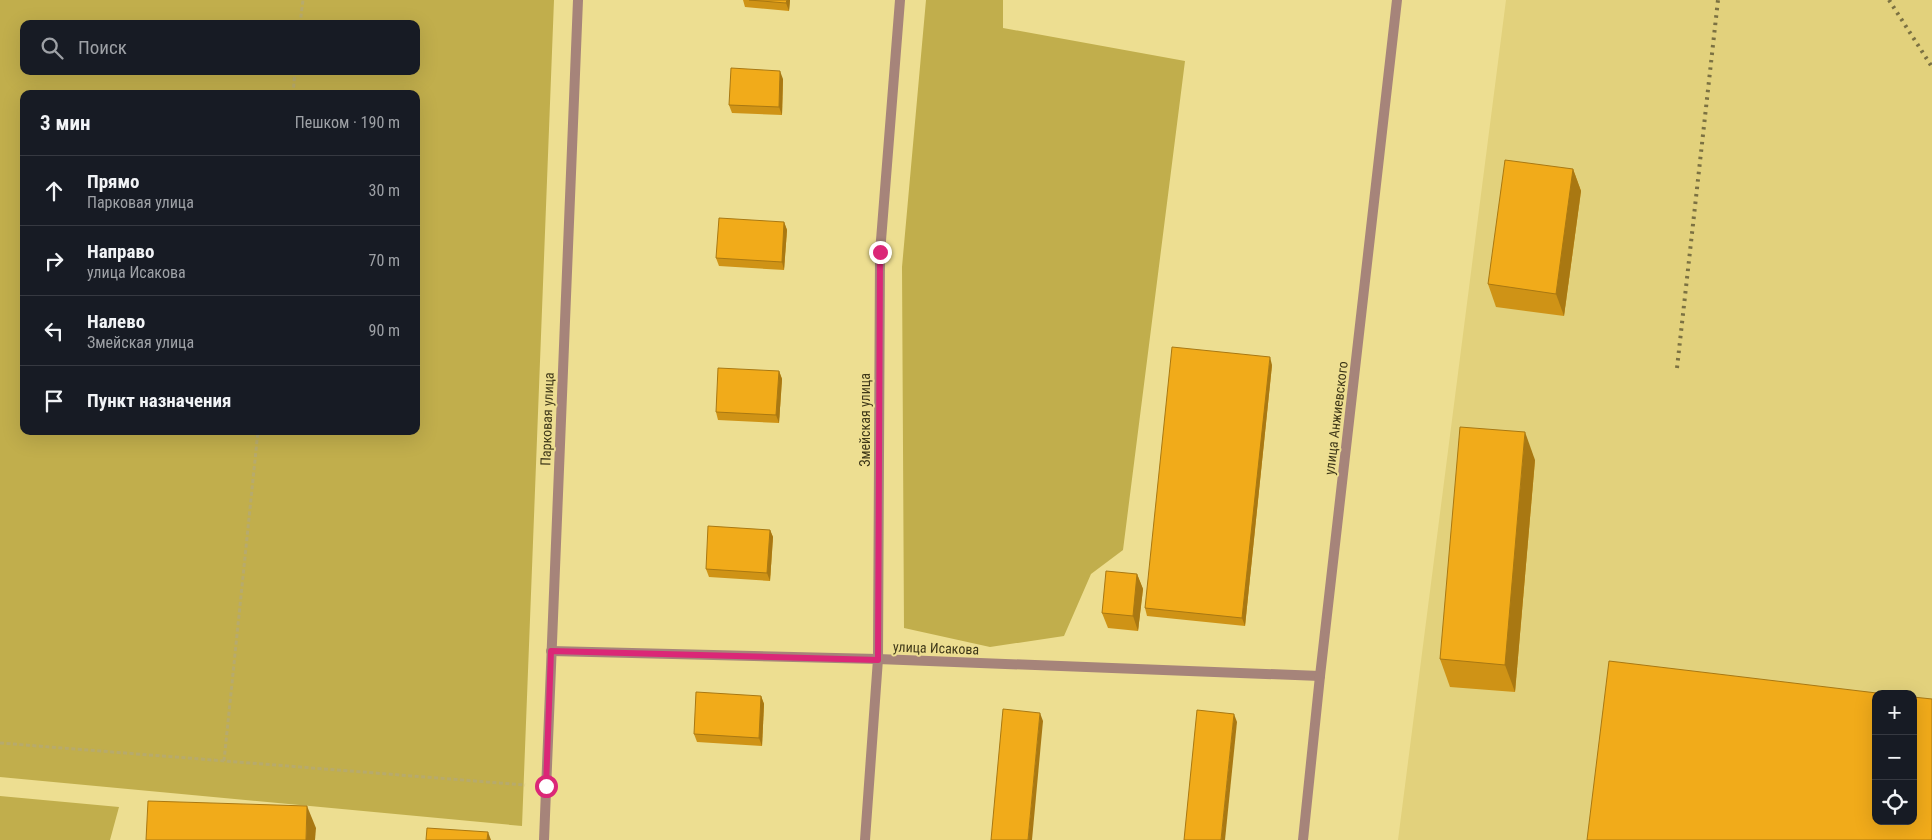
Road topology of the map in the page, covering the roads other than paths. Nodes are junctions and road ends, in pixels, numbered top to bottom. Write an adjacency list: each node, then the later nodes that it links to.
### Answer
1 (578, 0): 4 (street, Парковая улица)
2 (900, 0): 5 (street, Змейская улица)
3 (1398, 0): 6 (street, улица Анжиевского)
4 (551, 651): 5 (street, улица Исакова); 7 (street, Парковая улица)
5 (878, 660): 6 (street, улица Исакова); 8 (street, Змейская улица)
6 (1320, 676): 9 (street, улица Анжиевского)
7 (544, 840)
8 (865, 840)
9 (1303, 840)

